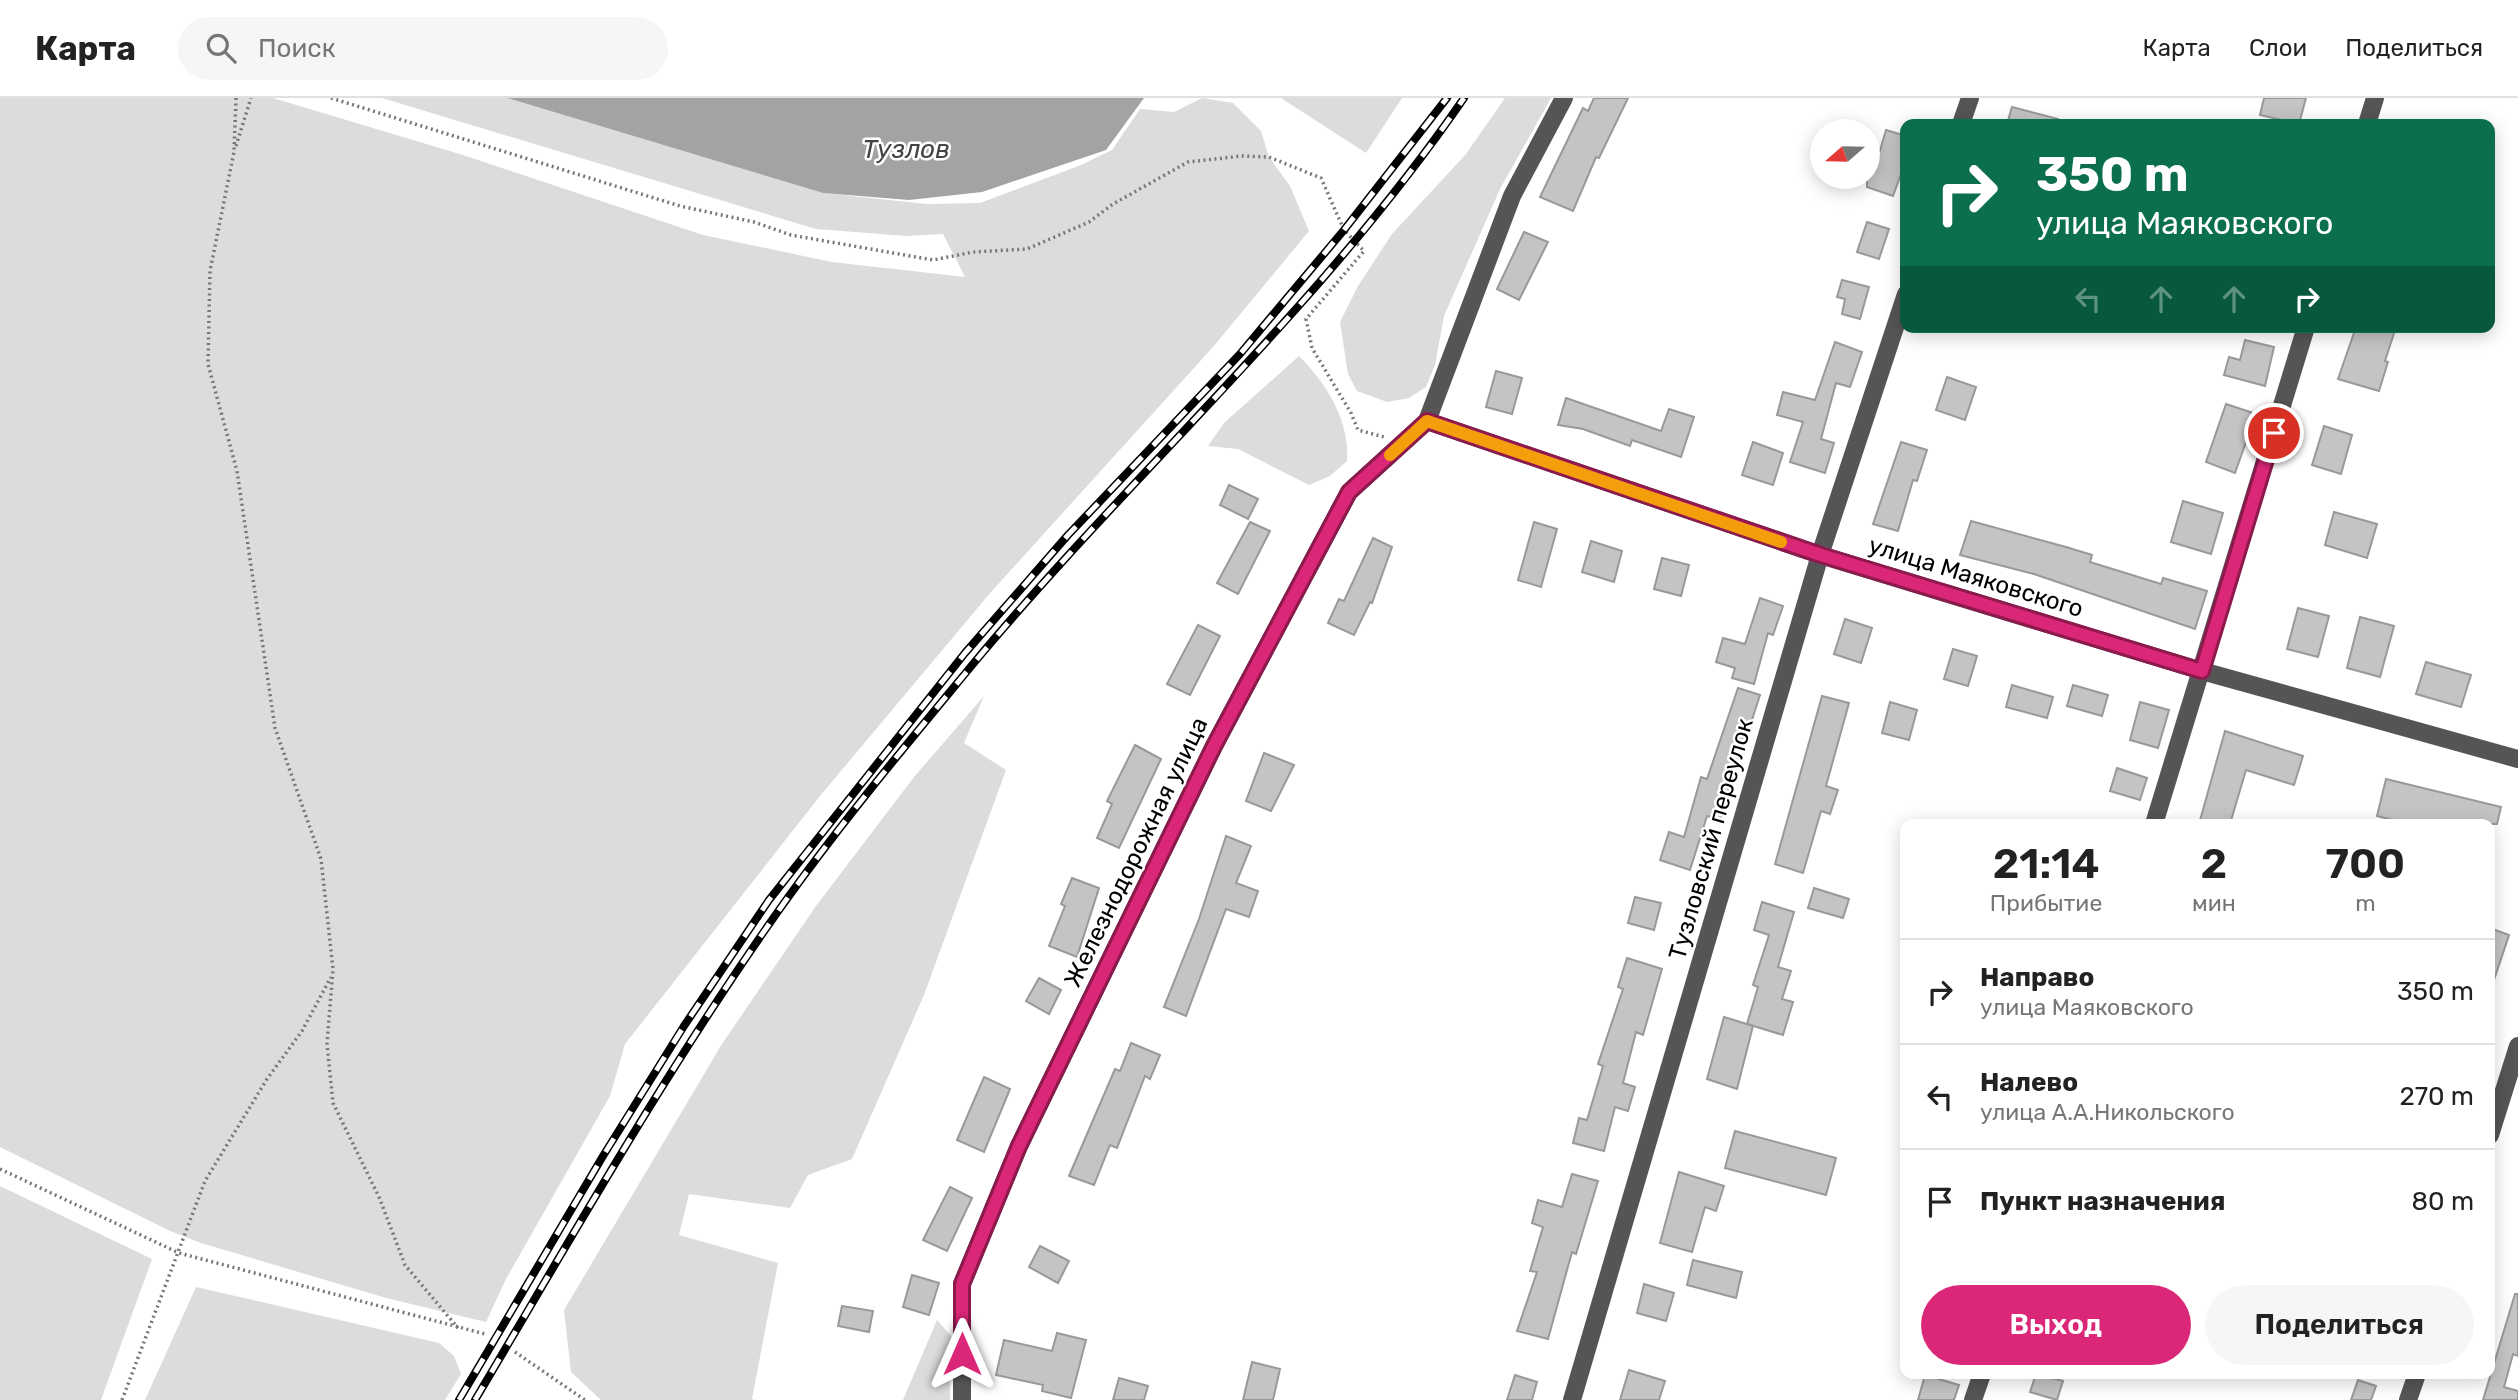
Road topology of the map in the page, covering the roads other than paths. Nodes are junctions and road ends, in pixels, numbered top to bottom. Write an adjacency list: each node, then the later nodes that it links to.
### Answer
1 (1564, 98): 8 (street, Железнодорожная улица)
2 (1970, 98): 4 (street)
3 (2375, 98): 5 (street)
4 (1963, 119)
5 (2369, 119)
6 (1900, 312): 9 (street, Тузловский переулок)
7 (2304, 333): 10 (street)
8 (1427, 421): 9 (street, улица Маяковского); 17 (street, Железнодорожная улица)
9 (1821, 555): 10 (street, улица Маяковского); 18 (street, Тузловский переулок)
10 (2202, 671): 11 (street, улица Маяковского); 12 (street)
11 (2518, 759)
12 (2156, 819)
13 (2518, 1045): 14 (street)
14 (2495, 1119)
15 (1980, 1379): 19 (street)
16 (2415, 1379): 20 (street)
17 (962, 1400)
18 (1572, 1400)
19 (1973, 1400)
20 (2409, 1400)

